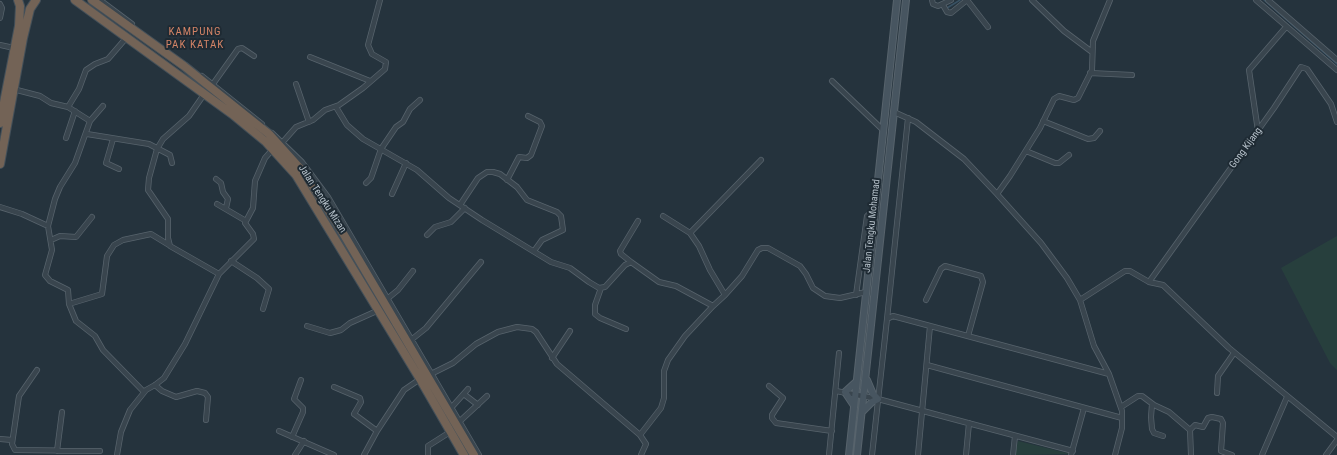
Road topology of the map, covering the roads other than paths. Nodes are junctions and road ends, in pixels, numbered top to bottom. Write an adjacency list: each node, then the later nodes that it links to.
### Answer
1 (18, 0): 24 (highway)
2 (36, 0): 37 (highway)
3 (75, 0): 22 (highway, Jalan Tengku Mizan)
4 (92, 0): 59 (highway, Jalan Tengku Mizan)
5 (100, 0): 35 (street)
6 (380, 0): 33 (street)
7 (897, 0): 53 (main road, Jalan Tengku Mohamad)
8 (906, 0): 45 (main road, Jalan Tengku Mohamad)
9 (932, 0): 17 (street)
10 (951, 0): 17 (street)
11 (967, 0): 17 (street); 20 (street)
12 (1032, 0): 26 (street)
13 (1110, 0): 26 (street)
14 (1256, 0): 18 (street)
15 (1268, 0): 18 (street)
16 (0, 4): 19 (street)
17 (944, 8)
18 (1282, 17): 21 (street); 25 (street)
19 (0, 18)
20 (988, 27)
21 (1286, 27): 25 (street); 55 (street)
22 (128, 37): 38 (highway, Jalan Tengku Mizan); 42 (street)
23 (0, 45): 24 (street)
24 (14, 48): 40 (highway)
25 (1316, 48): 29 (street); 30 (street)
26 (1092, 52): 31 (street)
27 (254, 56): 35 (street)
28 (310, 56): 33 (street)
29 (1337, 60)
30 (1337, 70)
31 (1090, 73): 32 (street); 49 (street)
32 (1132, 74)
33 (370, 81): 43 (street)
34 (832, 81): 53 (street)
35 (213, 84): 59 (street)
36 (296, 84): 50 (street)
37 (13, 89): 42 (street); 67 (highway)
38 (205, 93): 59 (highway, Jalan Tengku Mizan); 60 (street)
39 (420, 100): 61 (street)
40 (2, 105): 52 (highway)
41 (102, 106): 48 (street)
42 (68, 107): 44 (street)
43 (336, 107): 50 (street); 61 (street)
44 (75, 111): 48 (street); 57 (street)
45 (894, 112): 47 (street); 121 (main road, Jalan Tengku Mohamad)
46 (528, 116): 70 (street)
47 (908, 118): 73 (street); 107 (street)
48 (90, 121): 56 (street)
49 (1043, 121): 54 (street); 62 (street)
50 (309, 122): 59 (street)
51 (1337, 122): 55 (street, Gong Kijang)
52 (0, 123)
53 (883, 130): 79 (main road, Jalan Tengku Mohamad)
54 (1100, 131)
55 (1258, 131): 95 (street, Gong Kijang)
56 (87, 134): 58 (street); 84 (street)
57 (66, 138)
58 (113, 139): 60 (street); 68 (street)
59 (279, 145): 82 (street); 100 (street); 106 (highway, Jalan Tengku Mizan); 175 (highway, Jalan Tengku Mizan)
60 (157, 149): 65 (street); 88 (street)
61 (381, 149): 66 (street); 71 (street)
62 (1026, 151): 63 (street); 73 (street)
63 (1069, 155)
64 (761, 160): 85 (street)
65 (172, 163)
66 (406, 163): 72 (street); 75 (street)
67 (0, 164)
68 (119, 169)
69 (216, 179): 77 (street)
70 (507, 180): 75 (street); 89 (street)
71 (366, 183)
72 (392, 194)
73 (997, 194): 102 (street)
74 (217, 204): 77 (street)
75 (460, 205): 78 (street)
76 (0, 207): 84 (street)
77 (226, 208): 82 (street)
78 (465, 208): 86 (street); 89 (street)
79 (874, 214): 97 (main road, Jalan Tengku Mohamad); 98 (street)
80 (663, 216): 85 (street)
81 (92, 217): 87 (street)
82 (246, 221): 90 (street)
83 (638, 221): 92 (street)
84 (48, 226): 87 (street)
85 (690, 233): 99 (street)
86 (427, 235)
87 (51, 240): 103 (street)
88 (170, 246): 94 (street); 103 (street)
89 (534, 251): 96 (street)
90 (231, 261): 94 (street); 105 (street)
91 (481, 262): 113 (street)
92 (630, 262): 96 (street); 104 (street)
93 (413, 271): 100 (street)
94 (218, 274): 125 (street)
95 (1149, 282): 102 (street); 115 (street)
96 (601, 288): 110 (street)
97 (866, 292): 98 (street); 124 (main road, Jalan Tengku Mohamad)
98 (856, 294): 99 (street)
99 (725, 295): 104 (street)
100 (387, 299): 113 (street)
101 (926, 300): 112 (street)
102 (1080, 300): 120 (street)
103 (69, 304): 130 (street)
104 (713, 306): 157 (street)
105 (263, 309)
106 (378, 310): 108 (street); 122 (highway, Jalan Tengku Mizan)
107 (887, 319): 109 (street); 138 (street)
108 (307, 326)
109 (930, 326): 112 (street); 117 (street)
110 (626, 329)
111 (570, 331): 116 (street)
112 (968, 336): 120 (street)
113 (411, 340): 119 (street)
114 (839, 353): 129 (street)
115 (1234, 353): 133 (street); 137 (street)
116 (552, 358): 119 (street); 157 (street)
117 (927, 365): 144 (street); 145 (street)
118 (37, 370): 163 (street)
119 (431, 374): 143 (street)
120 (1109, 374): 142 (street)
121 (866, 376): 135 (main road, Jalan Tengku Mohamad); 138 (main road)
122 (420, 379): 154 (street); 156 (highway, Jalan Tengku Mizan)
123 (301, 380): 160 (street)
124 (856, 382): 131 (main road); 132 (main road, Jalan Tengku Mohamad)
125 (155, 385): 130 (street); 149 (street)
126 (769, 386): 155 (street)
127 (334, 387): 154 (street)
128 (468, 389): 134 (street)
129 (836, 391): 131 (street); 155 (street)
130 (144, 392): 169 (street)
131 (845, 392): 132 (street); 141 (main road)
132 (855, 393): 135 (street); 141 (main road, Jalan Tengku Mohamad)
133 (1217, 393)
134 (465, 394): 140 (street); 143 (street)
135 (864, 395): 138 (street); 147 (main road, Jalan Tengku Mohamad)
136 (487, 396): 140 (street)
137 (1287, 397): 161 (street); 188 (street)
138 (878, 399): 145 (street); 147 (main road); 181 (street)
139 (1152, 404): 142 (street); 152 (street); 159 (street)
140 (478, 405): 150 (street)
141 (854, 406): 179 (main road, Jalan Tengku Mohamad)
142 (1121, 407): 148 (street)
143 (451, 408): 150 (street)
144 (1084, 408): 148 (street); 168 (street)
145 (922, 411): 151 (street); 182 (street)
146 (62, 412): 166 (street)
147 (862, 412): 180 (main road, Jalan Tengku Mohamad)
148 (1122, 418): 185 (street)
149 (206, 420)
150 (459, 422): 176 (street)
151 (969, 423): 158 (street); 183 (street)
152 (1190, 430): 186 (street); 187 (street)
153 (279, 431): 160 (street)
154 (377, 431): 172 (street)
155 (832, 431): 178 (street)
156 (450, 432): 173 (street); 174 (highway, Jalan Tengku Mizan)
157 (640, 435): 177 (street)
158 (1015, 436): 168 (street); 184 (street)
159 (1163, 436)
160 (292, 437): 165 (street)
161 (1337, 437)
162 (0, 439): 163 (street)
163 (12, 440): 166 (street)
164 (1337, 440): 189 (street)
165 (304, 441): 170 (street); 171 (street)
166 (56, 451): 167 (street)
167 (100, 451)
168 (1072, 453)
169 (118, 455)
170 (295, 455)
171 (334, 455)
172 (364, 455)
173 (428, 455)
174 (464, 455)
175 (474, 455)
176 (479, 455)
177 (641, 455)
178 (830, 455)
179 (849, 455)
180 (857, 455)
181 (872, 455)
182 (918, 455)
183 (966, 455)
184 (1014, 455)
185 (1115, 455)
186 (1191, 455)
187 (1232, 455)
188 (1262, 455)
189 (1326, 455)

